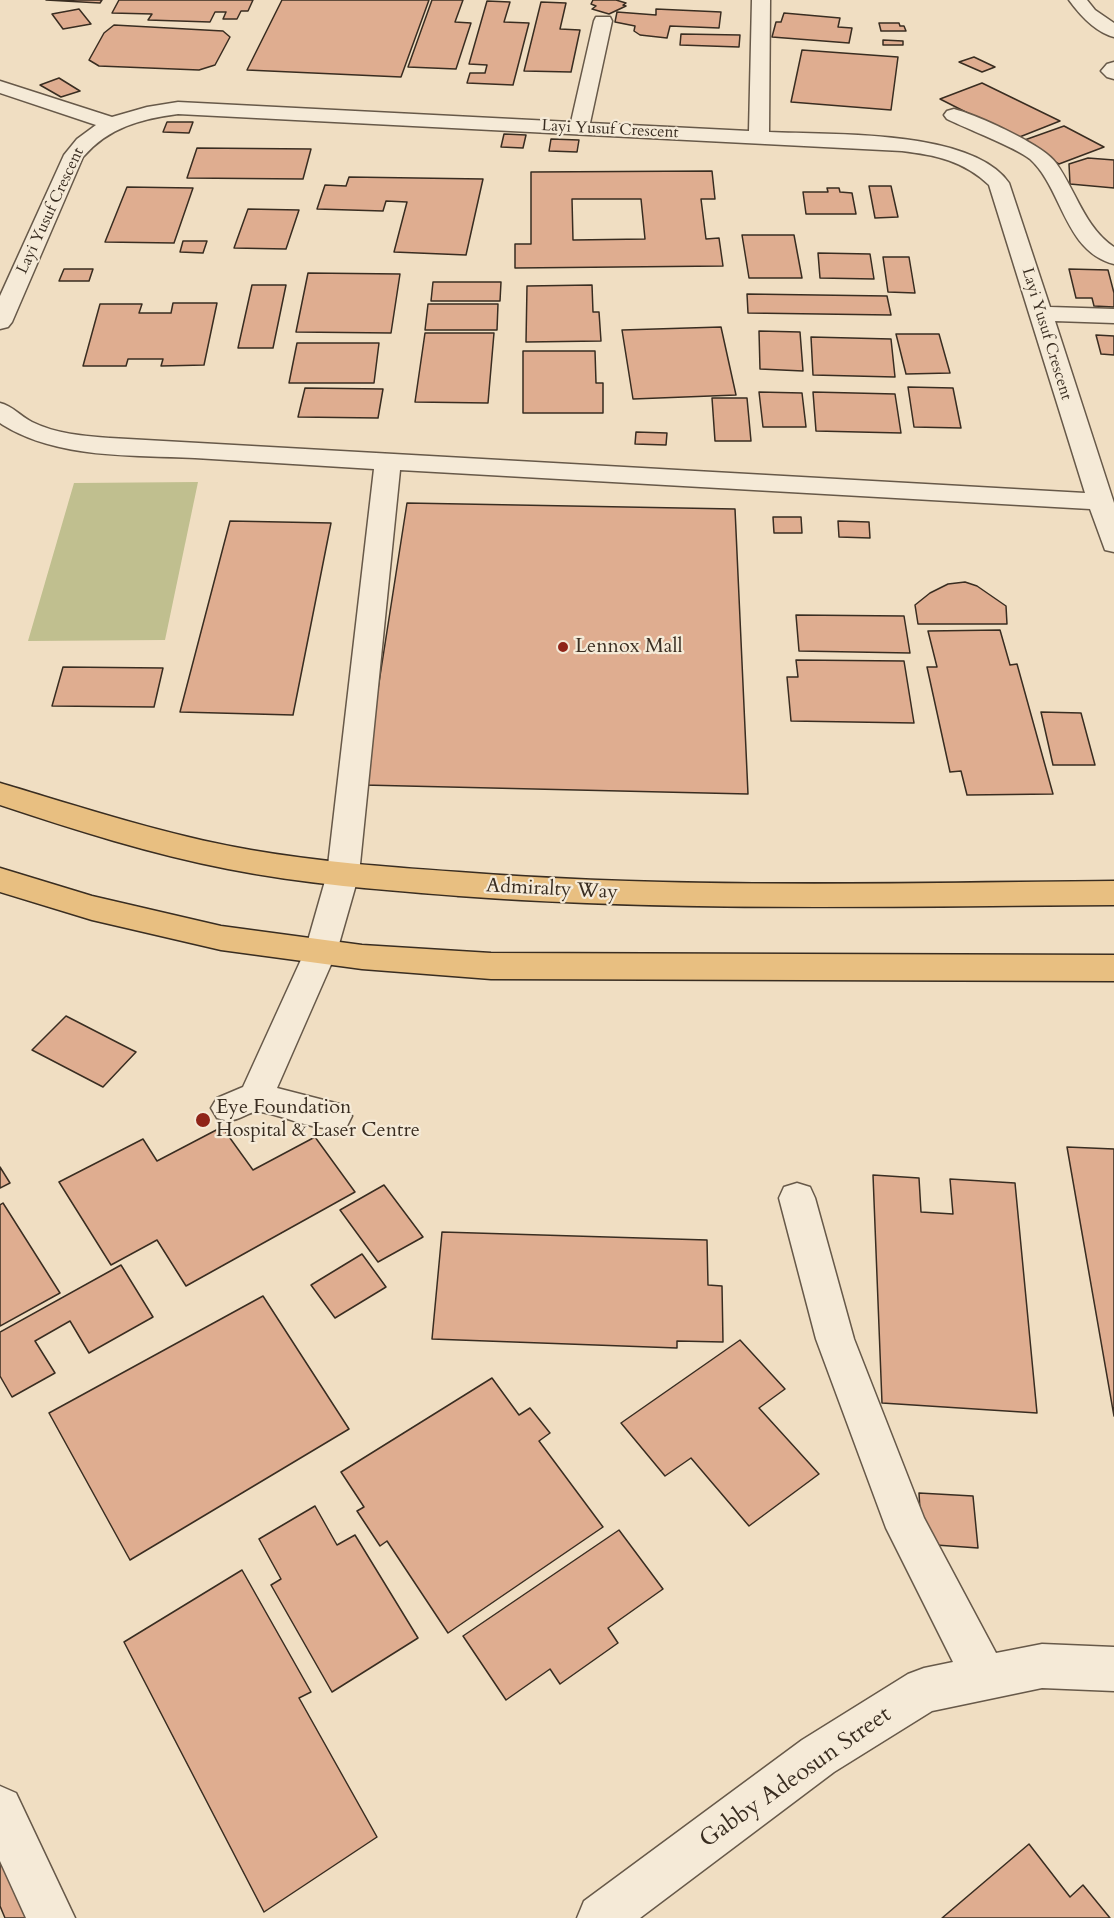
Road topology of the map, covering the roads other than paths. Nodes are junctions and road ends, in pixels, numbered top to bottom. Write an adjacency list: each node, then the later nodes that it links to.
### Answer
1 (761, 0): 11 (street)
2 (1079, 2): 4 (street)
3 (603, 21): 10 (street)
4 (1114, 31)
5 (1114, 68): 6 (street)
6 (1114, 73)
7 (0, 87): 9 (street)
8 (954, 115): 12 (street)
9 (111, 123): 10 (street, Layi Yusuf Crescent); 15 (street, Layi Yusuf Crescent)
10 (579, 129): 11 (street, Layi Yusuf Crescent)
11 (759, 138): 13 (street, Layi Yusuf Crescent)
12 (1114, 257)
13 (1040, 314): 14 (street); 18 (street, Layi Yusuf Crescent)
14 (1114, 316)
15 (0, 322)
16 (0, 410): 17 (street)
17 (388, 461): 18 (street); 21 (street)
18 (1099, 502): 19 (street, Layi Yusuf Crescent)
19 (1114, 543)
20 (0, 794): 21 (main road, Admiralty Way)
21 (344, 874): 23 (main road, Admiralty Way); 24 (street)
22 (0, 880): 24 (main road)
23 (1114, 893)
24 (321, 951): 25 (main road); 26 (street)
25 (1114, 968)
26 (334, 1116)
27 (797, 1198): 29 (street)
28 (1114, 1669): 29 (street, Gabby Adeosun Street)
29 (985, 1678): 32 (street, Gabby Adeosun Street)
30 (0, 1809): 31 (street)
31 (51, 1918)
32 (601, 1918)

